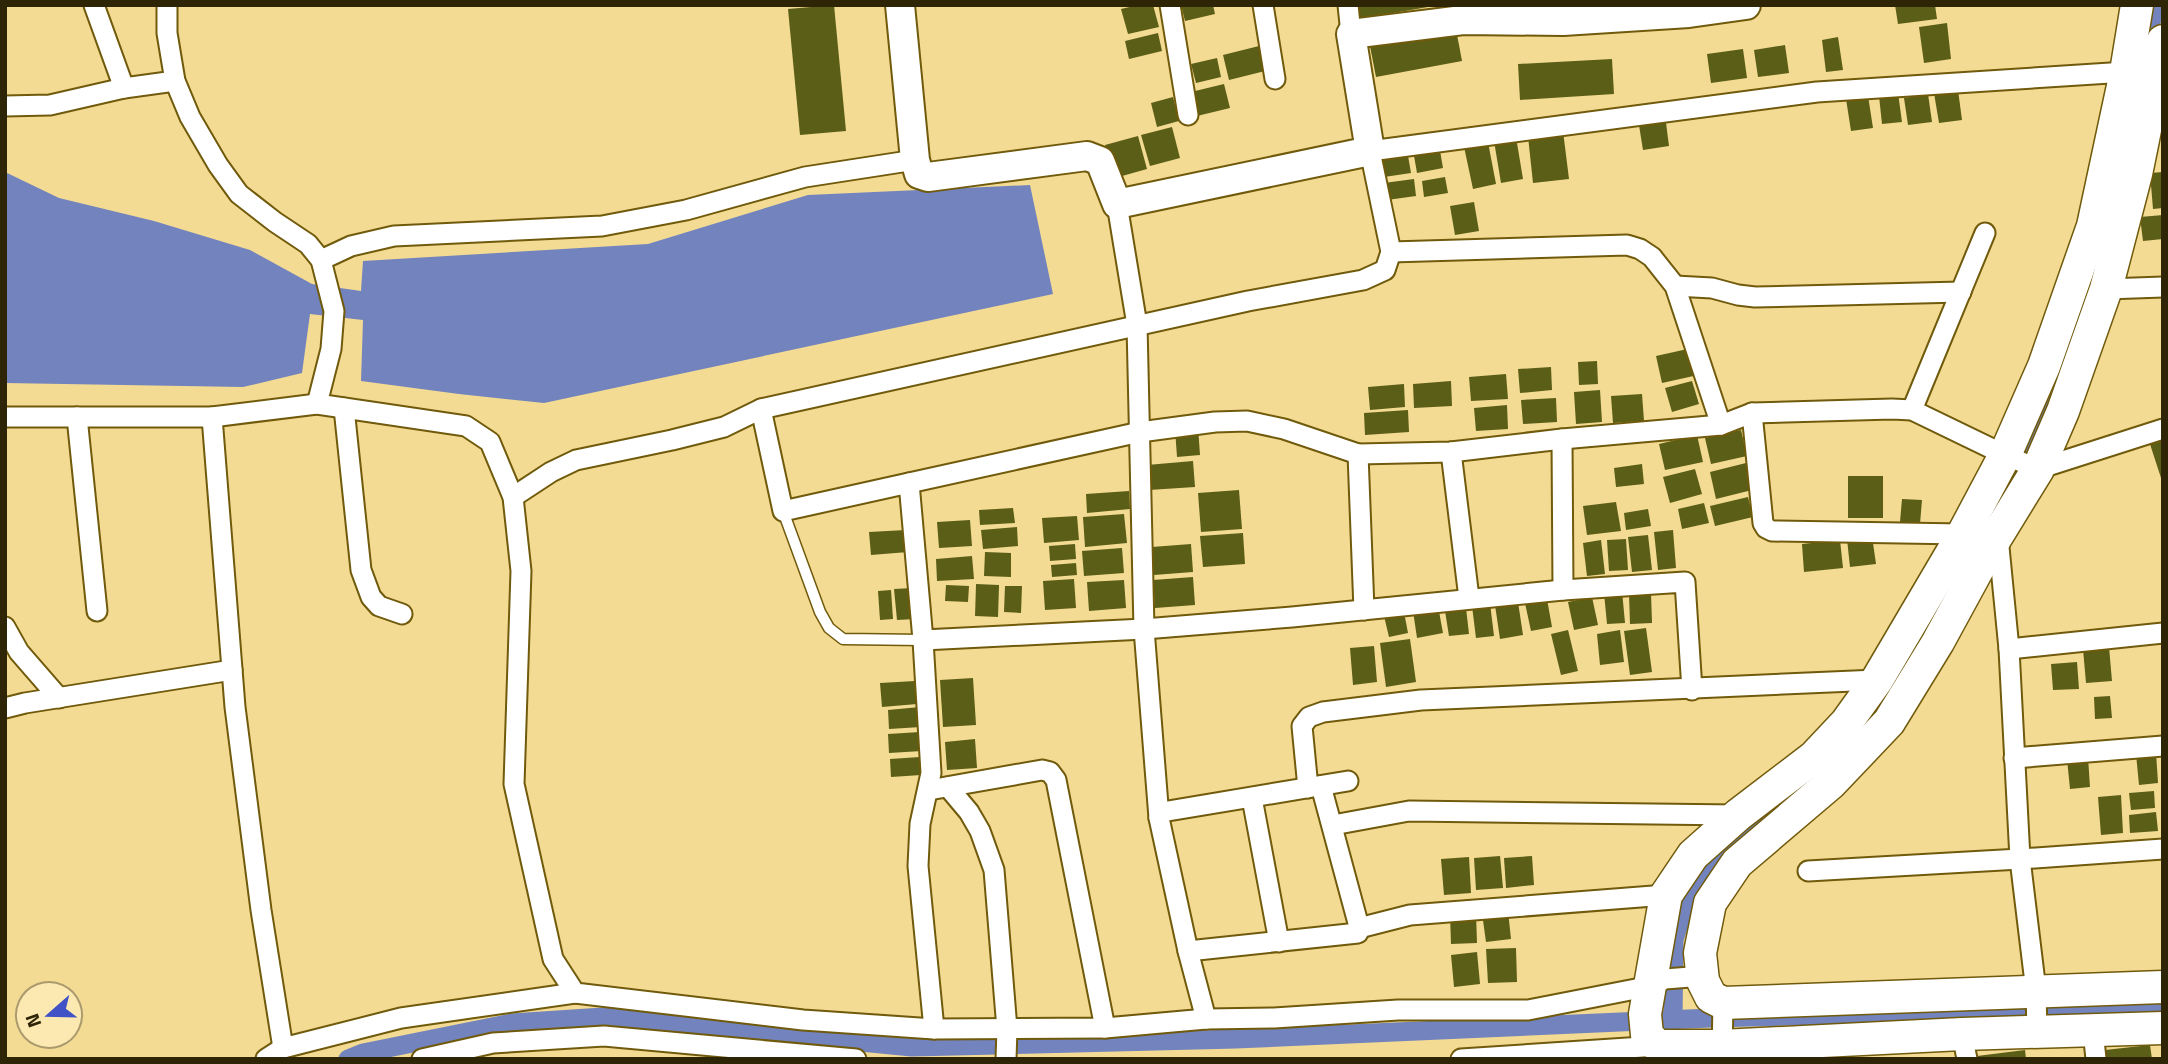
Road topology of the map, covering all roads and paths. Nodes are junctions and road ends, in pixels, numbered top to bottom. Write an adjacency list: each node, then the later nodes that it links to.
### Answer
1 (94, 5): 16 (street)
2 (167, 5): 15 (street)
3 (900, 5): 21 (main road)
4 (1170, 5): 19 (street)
5 (1264, 5): 14 (street)
6 (1348, 5): 11 (street)
7 (1746, 5): 9 (main road)
8 (2137, 5): 13 (main road)
9 (1688, 9): 10 (main road)
10 (1563, 13): 11 (main road)
11 (1351, 34): 20 (main road)
12 (2163, 41): 17 (main road)
13 (2126, 72): 20 (street); 45 (main road)
14 (1275, 79)
15 (175, 81): 16 (street); 25 (street)
16 (124, 88): 18 (street)
17 (2157, 102): 28 (main road)
18 (5, 106)
19 (1188, 115)
20 (1370, 151): 22 (main road); 24 (street)
21 (915, 160): 22 (main road); 25 (street)
22 (1117, 204): 30 (street)
23 (1985, 233): 29 (street)
24 (1391, 252): 26 (street); 30 (street)
25 (321, 260): 31 (street)
26 (1675, 285): 29 (street); 39 (street)
27 (2163, 287): 28 (street)
28 (2106, 289): 45 (main road)
29 (1961, 292): 34 (street)
30 (1138, 325): 33 (street); 41 (street)
31 (317, 404): 32 (street); 38 (street)
32 (344, 408): 47 (street); 55 (street)
33 (761, 409): 47 (street); 48 (street)
34 (1912, 410): 35 (street); 45 (street)
35 (1752, 413): 39 (street); 49 (street)
36 (5, 417): 37 (street)
37 (77, 417): 38 (street); 54 (street)
38 (212, 417): 61 (street)
39 (1721, 425): 42 (street)
40 (2163, 429): 45 (street)
41 (1140, 432): 44 (street); 46 (street); 57 (street)
42 (1562, 439): 43 (street); 51 (street)
43 (1451, 452): 44 (street); 52 (street)
44 (1358, 454): 53 (street)
45 (2021, 461): 49 (main road); 50 (main road)
46 (909, 483): 48 (street); 59 (street)
47 (513, 496): 83 (street)
48 (783, 511): 59 (lane)
49 (1963, 534): 62 (main road)
50 (1998, 537): 60 (street); 85 (main road)
51 (1563, 590): 52 (street); 63 (street)
52 (1469, 598): 53 (street)
53 (1364, 610): 57 (street)
54 (97, 611)
55 (401, 614)
56 (5, 627): 64 (street)
57 (1144, 629): 59 (street); 73 (street)
58 (2163, 633): 60 (street)
59 (923, 640): 70 (street)
60 (2008, 649): 67 (street)
61 (232, 670): 64 (street); 97 (street)
62 (1877, 680): 63 (street); 72 (main road)
63 (1692, 690): 69 (street)
64 (59, 698): 65 (street)
65 (5, 709)
66 (2163, 746): 67 (street)
67 (2014, 758): 76 (street)
68 (1348, 781): 69 (street)
69 (1315, 787): 71 (street); 74 (street)
70 (938, 789): 87 (street); 90 (street); 91 (street)
71 (1252, 798): 73 (street); 80 (street)
72 (1738, 815): 74 (street); 78 (main road)
73 (1159, 818): 81 (street)
74 (1333, 825): 79 (street)
75 (2163, 849): 76 (street)
76 (2020, 859): 77 (street); 84 (street)
77 (1808, 871)
78 (1666, 895): 79 (street); 85 (main road)
79 (1359, 928): 80 (street)
80 (1279, 942): 81 (street)
81 (1188, 951): 86 (street)
82 (2163, 988): 84 (main road)
83 (575, 993): 90 (street); 97 (street)
84 (2036, 995): 88 (street); 92 (main road)
85 (1664, 1002): 86 (street); 92 (main road); 92 (main road); 98 (street)
86 (1206, 1019): 87 (street)
87 (1105, 1028): 91 (street)
88 (2037, 1028): 93 (main road); 94 (main road)
89 (2163, 1028): 93 (main road)
90 (934, 1029): 91 (street)
91 (1007, 1029): 101 (street)
92 (1722, 1030): 95 (main road)
93 (2094, 1045)
94 (1965, 1046): 95 (main road)
95 (1844, 1049)
96 (494, 1051): 99 (street); 100 (street)
97 (275, 1053)
98 (1514, 1057): 102 (street)
99 (422, 1059)
100 (856, 1059)
101 (1006, 1059)
102 (1461, 1059)

